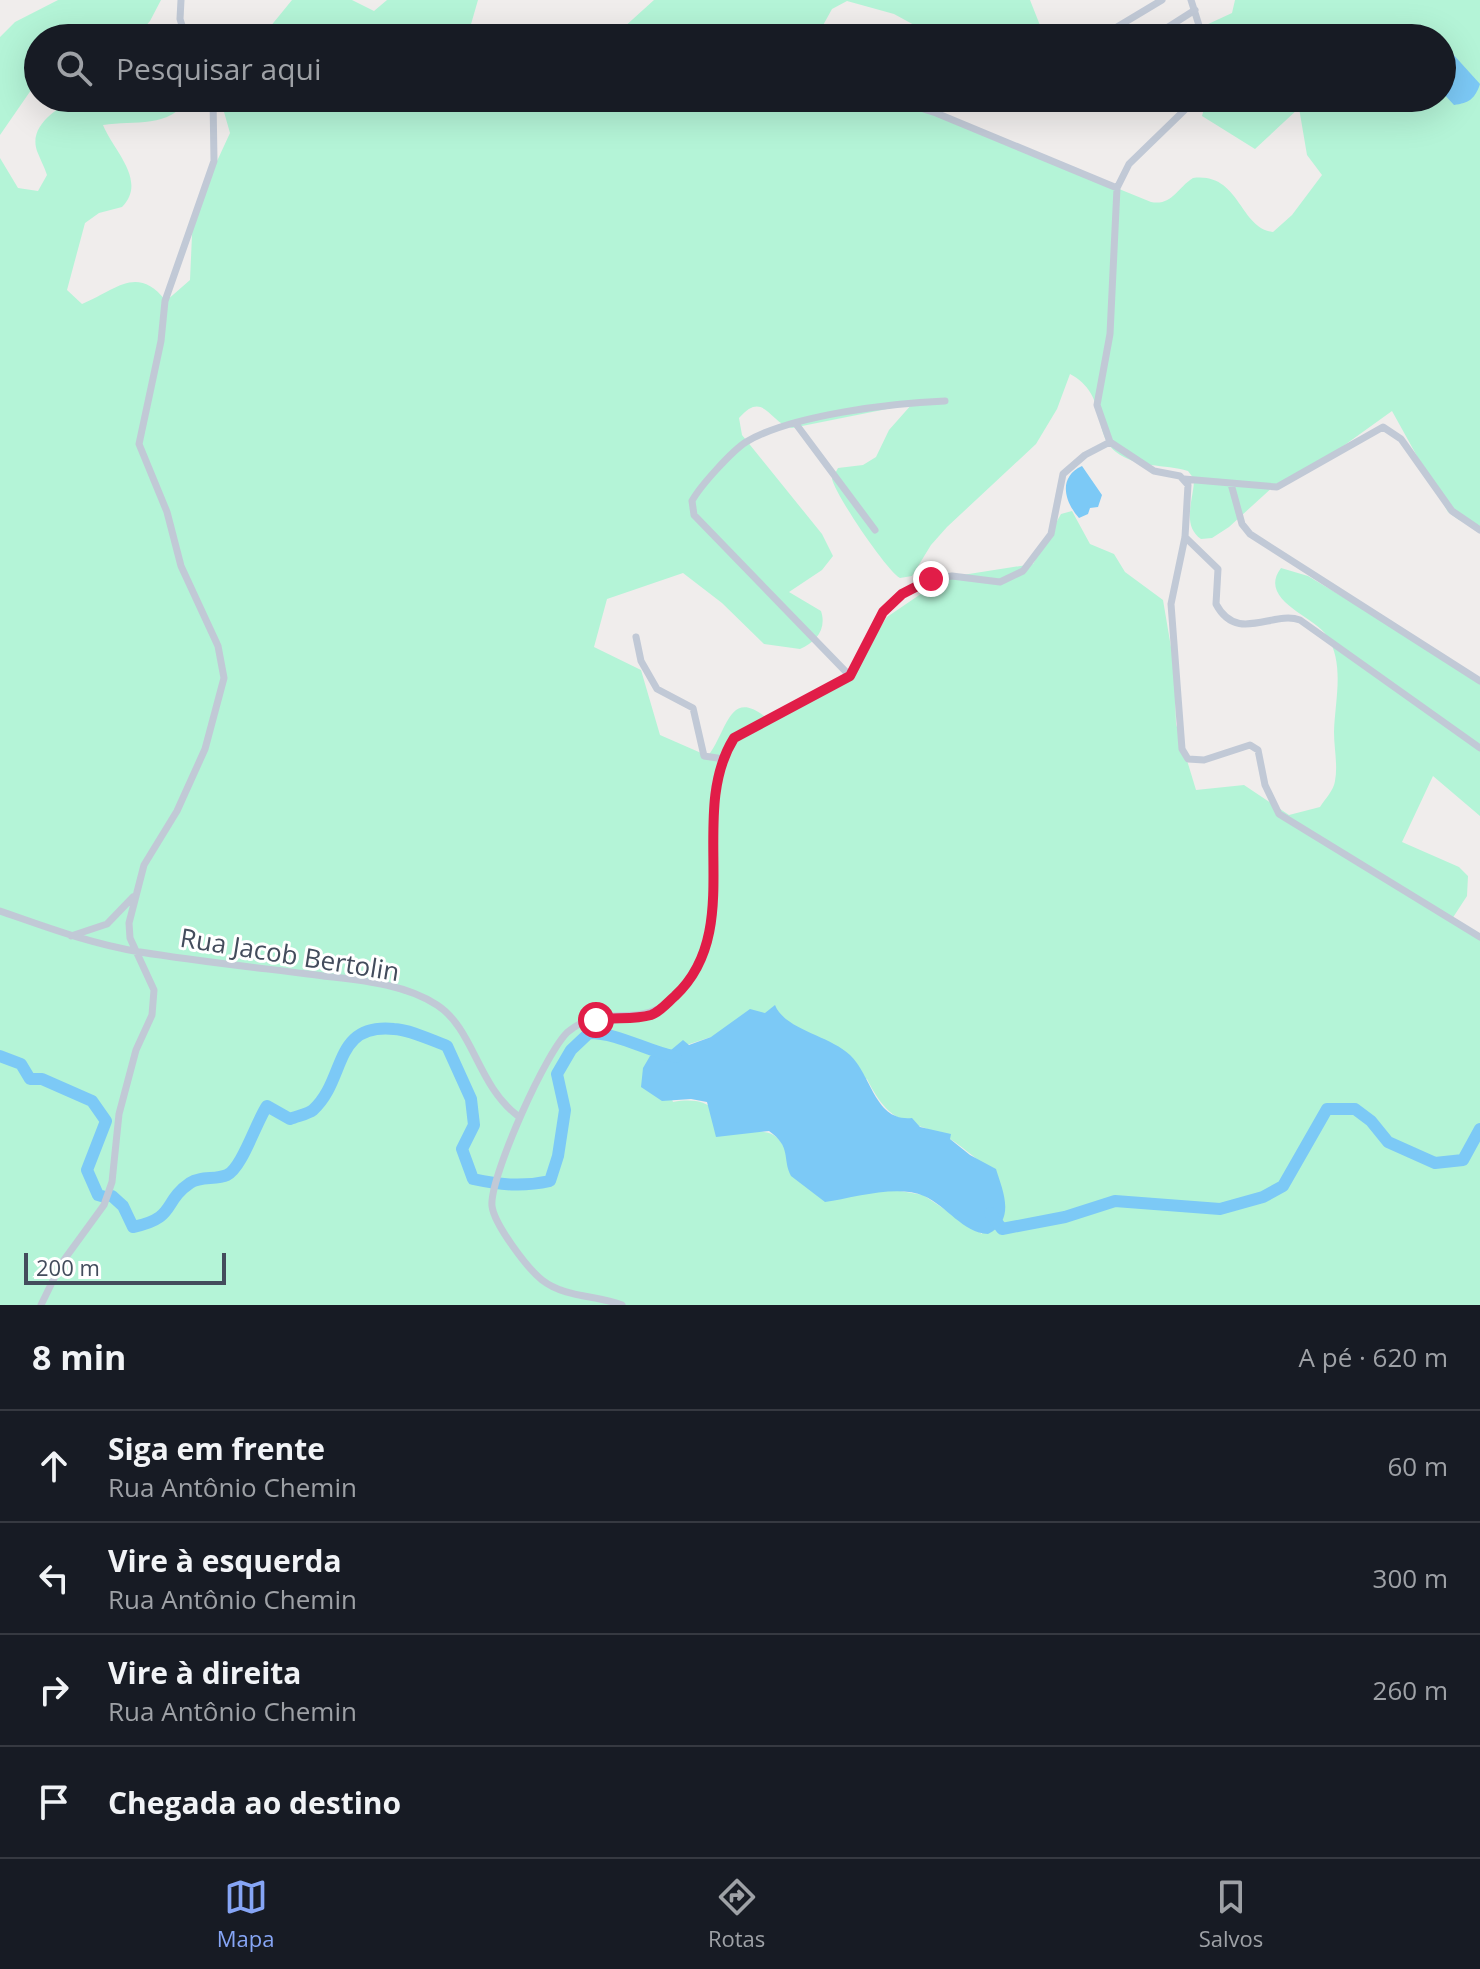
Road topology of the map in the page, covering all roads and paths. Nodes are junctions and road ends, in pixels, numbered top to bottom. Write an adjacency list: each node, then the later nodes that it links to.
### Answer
1 (181, 0): 5 (street)
2 (1162, 0): 6 (street)
3 (1191, 0): 4 (street)
4 (1195, 10): 7 (street); 8 (street)
5 (182, 24)
6 (1122, 24)
7 (1173, 24)
8 (1199, 24)
9 (213, 112): 26 (street)
10 (933, 112): 12 (street)
11 (1183, 112): 12 (street)
12 (1117, 188): 15 (street)
13 (945, 401): 14 (street)
14 (796, 424): 18 (street); 22 (street)
15 (1110, 442): 16 (street); 22 (street)
16 (1184, 479): 17 (street); 20 (street)
17 (1231, 484): 19 (street); 23 (street)
18 (875, 530)
19 (1480, 530)
20 (1185, 537): 24 (street); 29 (street)
21 (636, 637): 25 (street)
22 (850, 676): 25 (street)
23 (1480, 681)
24 (1480, 748)
25 (724, 759): 31 (street)
26 (137, 892): 28 (street); 30 (street)
27 (0, 911): 28 (street, Rua Jacob Bertolin)
28 (70, 936): 30 (street, Rua Jacob Bertolin)
29 (1480, 937)
30 (137, 951): 31 (street, Rua Jacob Bertolin); 32 (street)
31 (518, 1116): 33 (street)
32 (41, 1305)
33 (622, 1305)

